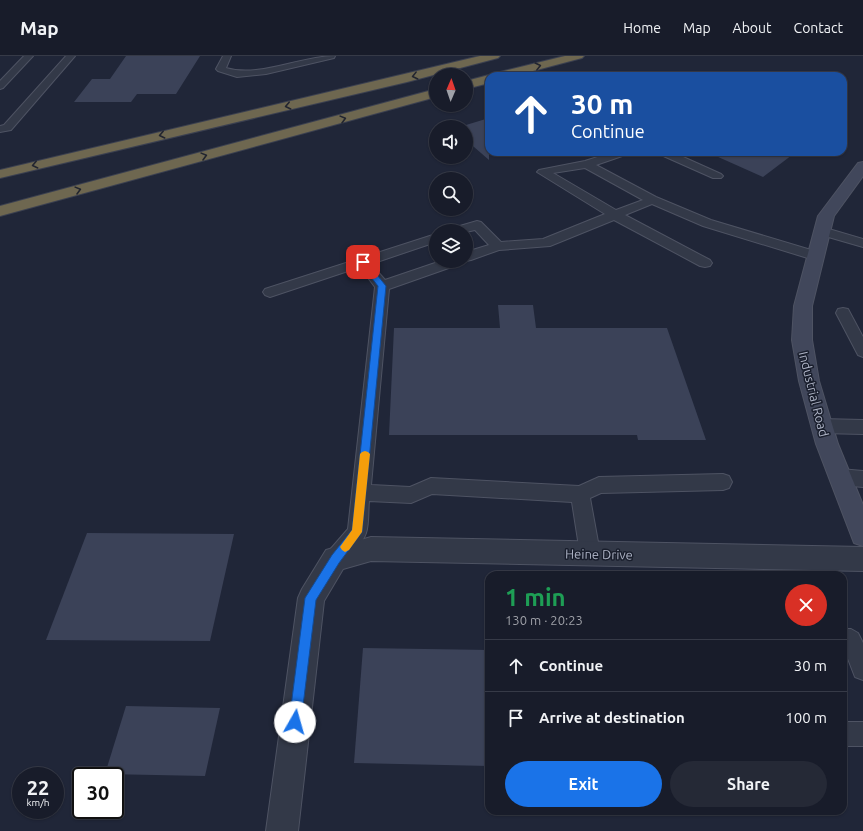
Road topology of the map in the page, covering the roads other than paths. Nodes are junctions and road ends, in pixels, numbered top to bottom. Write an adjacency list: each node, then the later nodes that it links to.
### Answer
1 (29, 56): 8 (lane)
2 (71, 56): 13 (lane)
3 (227, 56): 4 (lane)
4 (331, 56)
5 (494, 56): 18 (highway, one-way to 18)
6 (578, 56): 7 (highway, one-way to 6)
7 (516, 72)
8 (4, 77): 11 (lane)
9 (485, 80): 10 (highway)
10 (473, 83)
11 (0, 86)
12 (429, 95): 21 (highway, one-way to 12)
13 (0, 129)
14 (612, 156): 16 (lane)
15 (672, 156): 19 (lane)
16 (587, 164): 20 (lane); 22 (lane)
17 (863, 166): 24 (street, Industrial Road)
18 (0, 174)
19 (717, 176)
20 (652, 200): 22 (lane); 29 (lane)
21 (0, 211)
22 (615, 215): 27 (lane); 31 (lane)
23 (473, 226): 27 (lane)
24 (822, 231): 26 (lane); 29 (street, Industrial Road)
25 (429, 240): 30 (lane)
26 (863, 244)
27 (498, 246): 28 (lane)
28 (473, 255)
29 (816, 256): 37 (street, Industrial Road)
30 (363, 262): 33 (lane); 34 (lane)
31 (705, 263)
32 (435, 268): 33 (lane)
33 (382, 286): 42 (lane)
34 (270, 292)
35 (843, 313): 36 (lane)
36 (863, 351)
37 (822, 426): 38 (lane); 39 (street, Industrial Road)
38 (863, 427)
39 (840, 478): 40 (lane); 44 (street, Industrial Road)
40 (863, 479)
41 (723, 482): 43 (lane)
42 (361, 493): 43 (lane); 46 (lane)
43 (580, 494): 45 (lane)
44 (863, 535)
45 (590, 554): 46 (street, Heine Drive); 47 (street, Heine Drive)
46 (336, 559): 52 (street)
47 (863, 559)
48 (847, 640): 49 (lane)
49 (863, 669)
50 (847, 734): 51 (lane)
51 (863, 734)
52 (282, 831)

